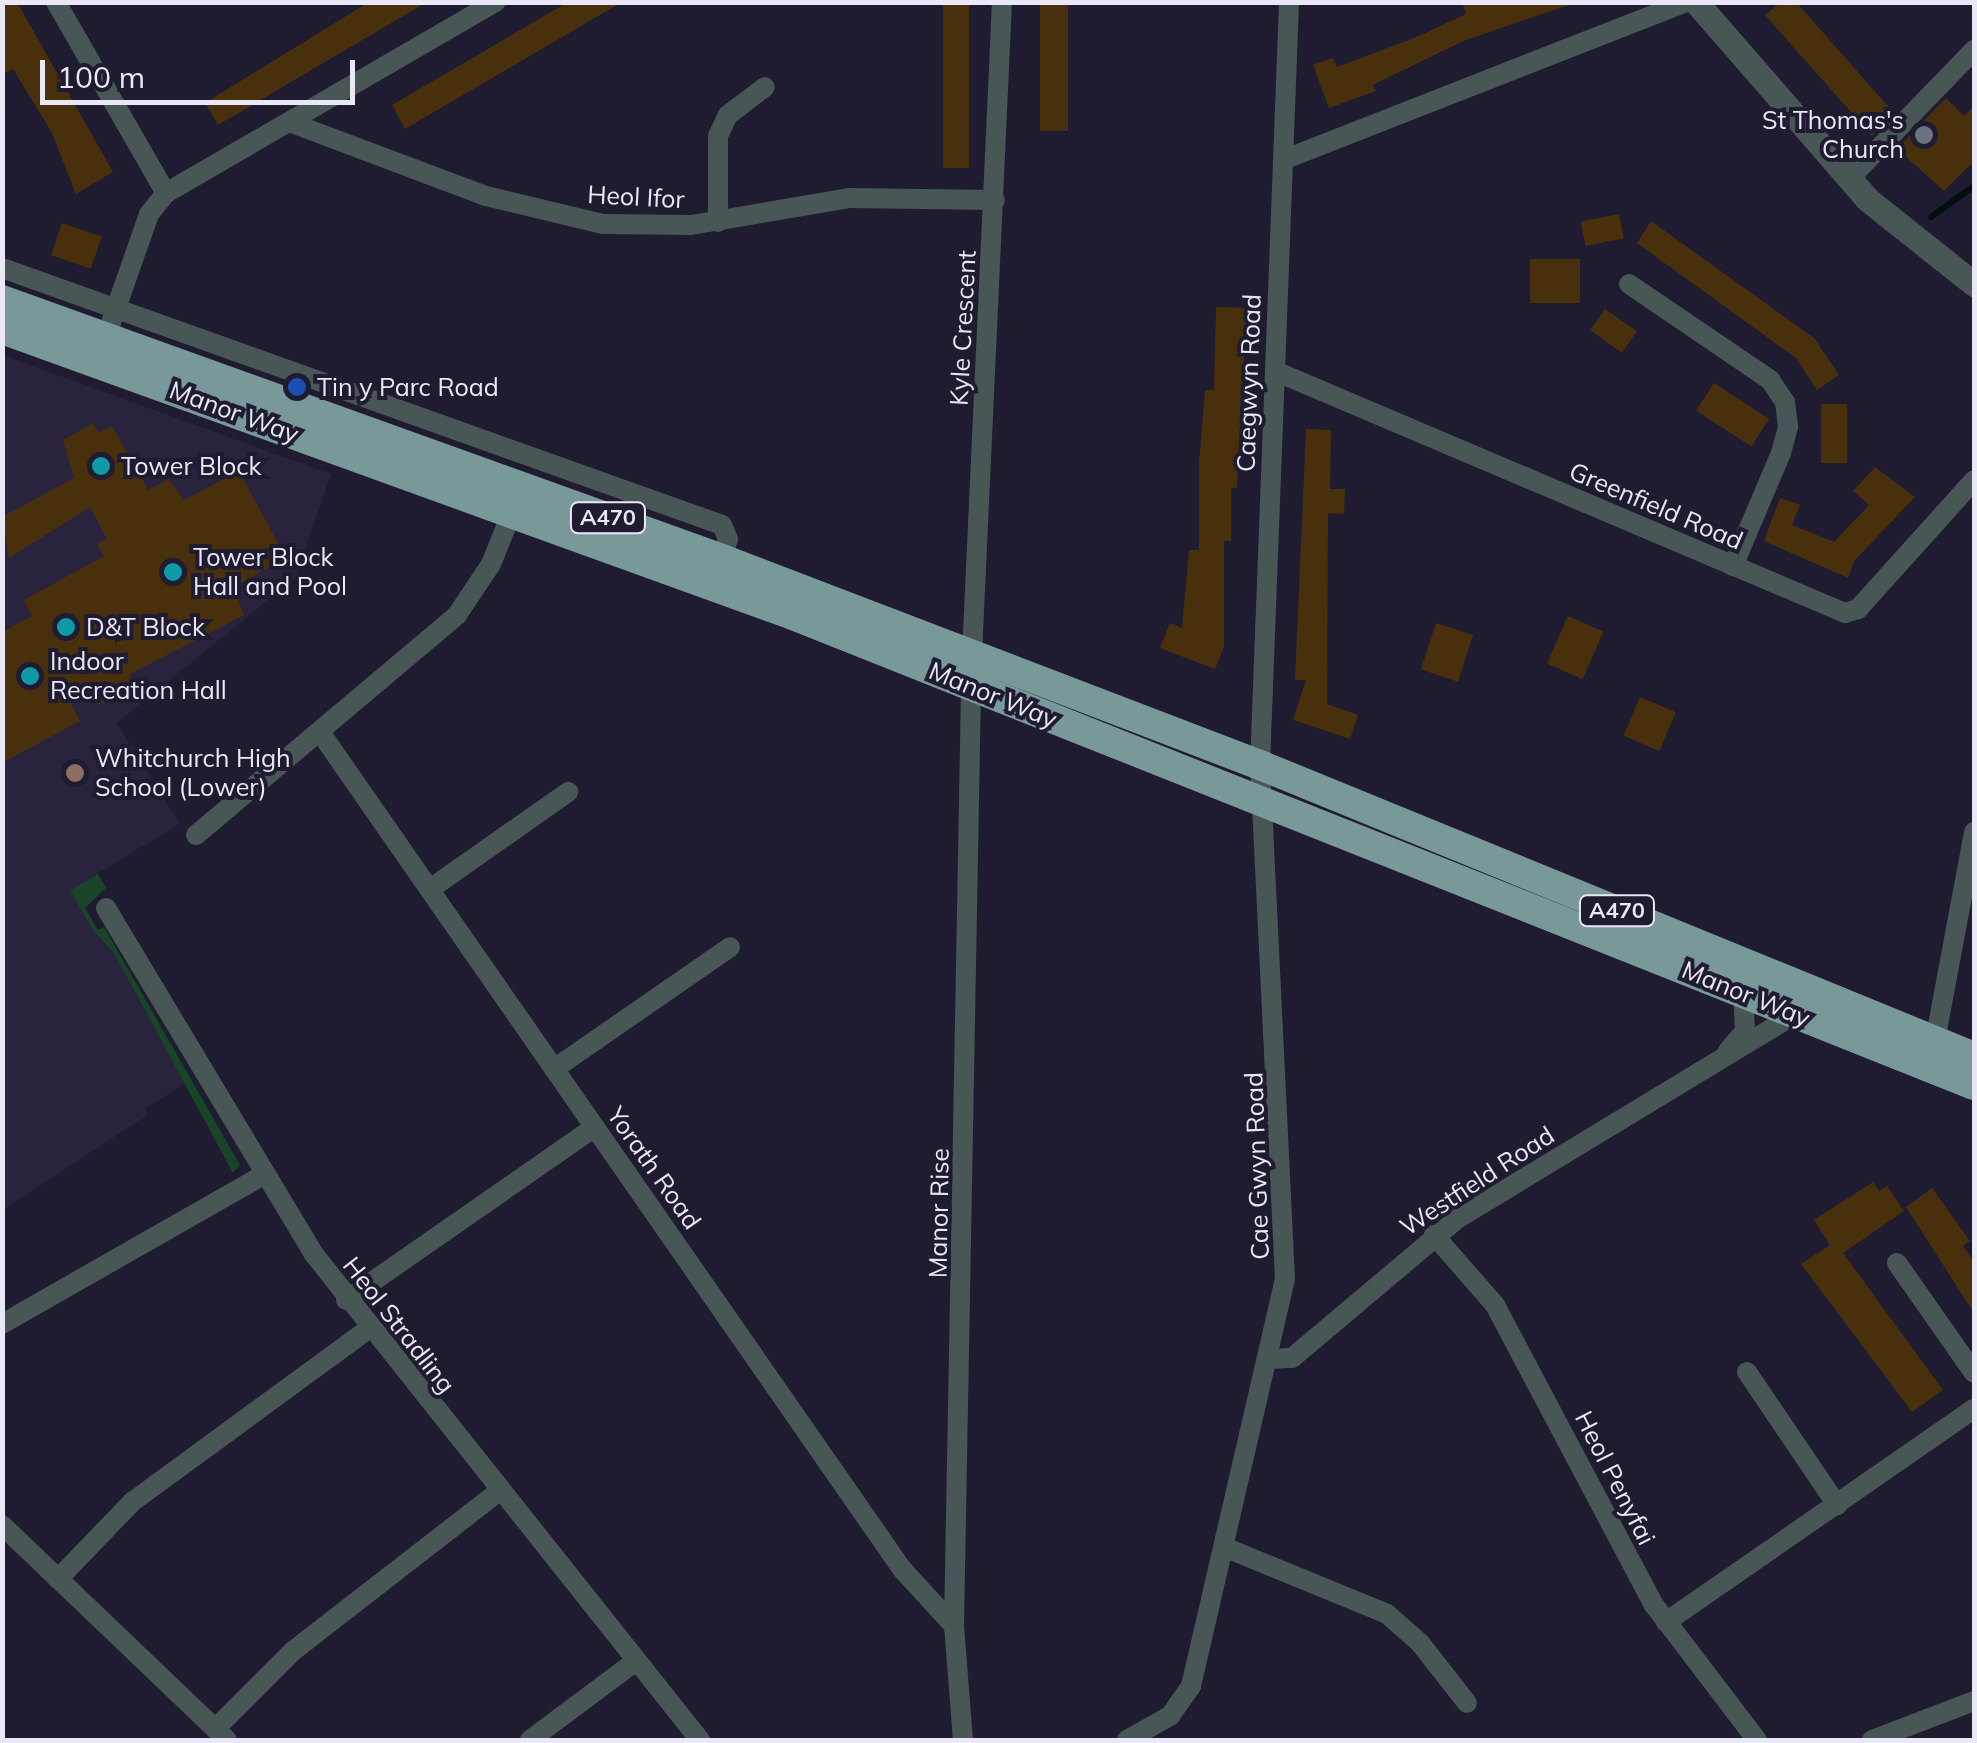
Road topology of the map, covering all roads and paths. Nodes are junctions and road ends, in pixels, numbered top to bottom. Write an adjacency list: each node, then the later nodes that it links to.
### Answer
1 (56, 2): 11 (street)
2 (496, 2): 8 (street)
3 (1002, 2): 12 (street, Kyle Crescent)
4 (1290, 2): 9 (street, Caegwyn Road)
5 (1696, 3): 9 (street); 10 (street)
6 (1974, 50): 10 (street)
7 (766, 87): 13 (street)
8 (289, 122): 11 (street); 13 (street, Heol Ifor)
9 (1283, 160): 20 (street, Caegwyn Road)
10 (1848, 179): 16 (street)
11 (166, 193): 18 (street)
12 (994, 200): 13 (street, Heol Ifor); 24 (street, Kyle Crescent)
13 (718, 222)
14 (2, 268): 18 (street, Manor Way)
15 (1630, 284): 23 (street)
16 (1974, 284)
17 (2, 300): 18 (highway, Manor Way / A470)
18 (110, 322): 24 (highway, Manor Way / A470)
19 (2, 329): 22 (highway, Manor Way / A470)
20 (1275, 371): 23 (street, Greenfield Road); 27 (street, Caegwyn Road)
21 (1974, 480): 23 (street, Greenfield Road)
22 (512, 512): 25 (highway, Manor Way / A470); 26 (street)
23 (1732, 566)
24 (972, 655): 27 (highway, Manor Way / A470)
25 (970, 686): 29 (highway, Manor Way / A470); 59 (street, Manor Rise)
26 (320, 732): 31 (street); 32 (street, Yorath Road)
27 (1260, 765): 29 (street, Cae Gwyn Road); 37 (highway, Manor Way / A470)
28 (568, 792): 32 (street)
29 (1262, 804): 35 (highway, Manor Way / A470); 49 (street, Cae Gwyn Road)
30 (1974, 832): 37 (street)
31 (196, 835)
32 (430, 889): 40 (street, Yorath Road)
33 (106, 908): 43 (street, Heol Stradling)
34 (730, 947): 40 (street)
35 (1743, 992): 36 (highway, Manor Way / A470); 39 (street)
36 (1796, 1014): 39 (street, Westfield Road); 41 (highway, Manor Way / A470)
37 (1934, 1040): 38 (highway, Manor Way / A470)
38 (1974, 1057)
39 (1725, 1058): 44 (street, Westfield Road)
40 (554, 1070): 42 (street, Yorath Road)
41 (1974, 1085)
42 (594, 1127): 46 (street); 59 (street, Yorath Road)
43 (261, 1176): 46 (street, Heol Stradling); 47 (street)
44 (1434, 1235): 49 (street, Westfield Road); 58 (street, Heol Penyfai)
45 (1898, 1263): 51 (street)
46 (346, 1300): 48 (street, Heol Stradling)
47 (2, 1324)
48 (368, 1329): 53 (street, Heol Stradling); 57 (street)
49 (1270, 1359): 56 (street, Cae Gwyn Road)
50 (1748, 1372): 54 (street)
51 (1974, 1373)
52 (1974, 1409): 54 (street)
53 (498, 1490): 60 (street, Heol Stradling); 64 (street)
54 (1837, 1505): 58 (street)
55 (2, 1525): 57 (street)
56 (1224, 1548): 62 (street); 63 (street, Cae Gwyn Road)
57 (58, 1579): 64 (street)
58 (1666, 1622): 69 (street, Heol Penyfai)
59 (954, 1626): 67 (street, Manor Rise)
60 (636, 1661): 65 (street); 66 (street, Heol Stradling)
61 (1974, 1701): 70 (street)
62 (1467, 1703)
63 (1166, 1732): 68 (street, Cae Gwyn Road)
64 (222, 1735)
65 (530, 1740)
66 (700, 1740)
67 (963, 1740)
68 (1128, 1740)
69 (1757, 1740)
70 (1872, 1740)

